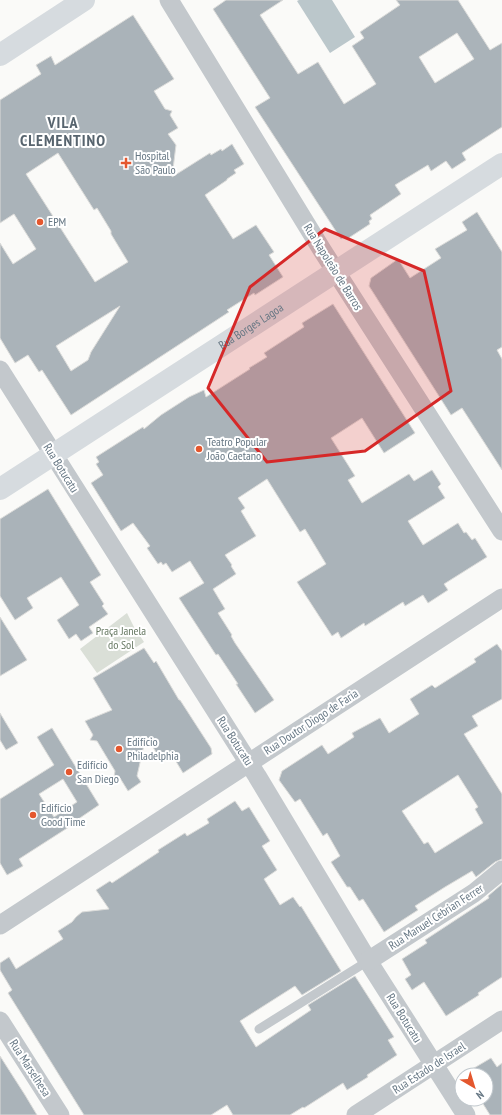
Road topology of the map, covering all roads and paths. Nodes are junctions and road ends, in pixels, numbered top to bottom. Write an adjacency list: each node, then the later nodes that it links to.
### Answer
1 (84, 0): 3 (street)
2 (169, 0): 5 (street, Rua Napoleão de Barros)
3 (0, 55)
4 (502, 164): 5 (street, Rua Borges Lagoa)
5 (335, 271): 7 (street, Rua Borges Lagoa); 9 (street, Rua Napoleão de Barros)
6 (0, 370): 7 (street, Rua Botucatu)
7 (53, 455): 8 (street, Rua Borges Lagoa); 11 (street, Rua Botucatu)
8 (0, 489)
9 (502, 531)
10 (502, 598): 11 (street, Rua Doutor Diogo de Faria)
11 (248, 763): 13 (street, Rua Doutor Diogo de Faria); 14 (street, Rua Botucatu)
12 (502, 870): 14 (street, Rua Manuel Cebrian Ferrer)
13 (0, 925)
14 (368, 961): 17 (lane); 18 (street, Rua Botucatu)
15 (0, 1020): 19 (street, Rua Marselhesa)
16 (502, 1020): 18 (street, Rua Estado de Israel)
17 (259, 1029)
18 (434, 1065): 20 (street, Rua Estado de Israel); 21 (street, Rua Botucatu)
19 (60, 1115)
20 (356, 1115)
21 (466, 1115)

